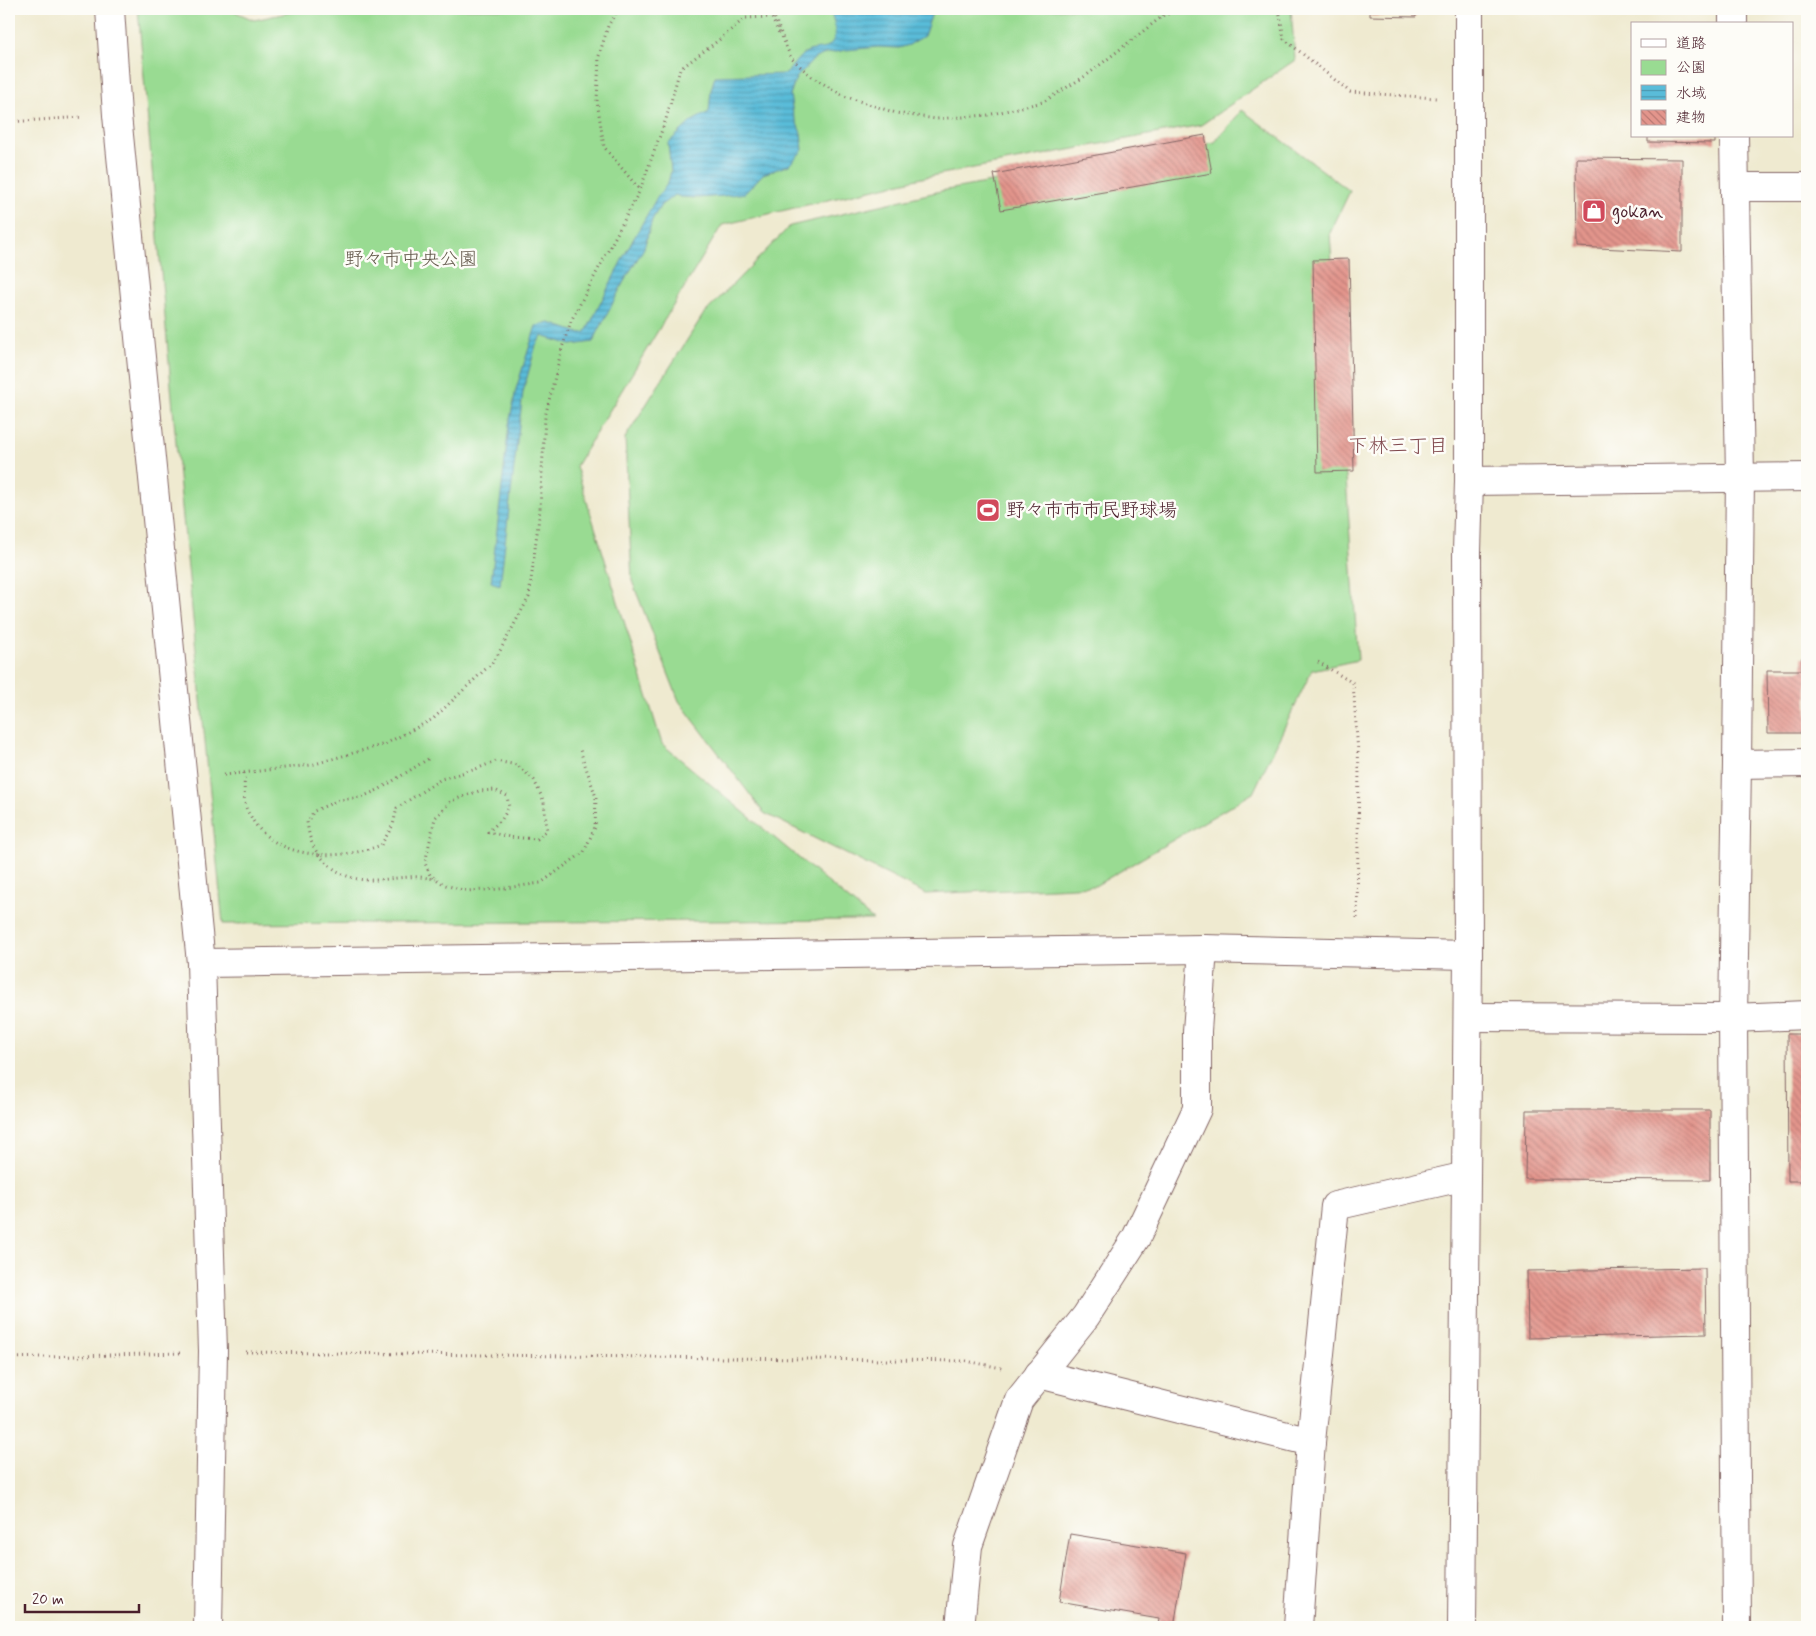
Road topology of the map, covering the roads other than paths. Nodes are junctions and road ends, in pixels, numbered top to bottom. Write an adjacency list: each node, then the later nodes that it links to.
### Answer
1 (110, 9): 15 (street)
2 (1469, 9): 10 (street)
3 (1733, 9): 4 (street)
4 (1733, 22)
5 (1734, 138): 7 (street)
6 (1807, 187): 7 (street)
7 (1734, 188): 8 (street)
8 (1740, 477): 9 (street); 10 (street); 11 (street)
9 (1807, 477)
10 (1469, 481): 14 (street)
11 (1737, 764): 12 (street); 18 (street)
12 (1807, 764)
13 (1202, 949): 14 (street); 15 (street); 20 (street)
14 (1468, 955): 17 (street)
15 (201, 963): 22 (street)
16 (1807, 1016): 18 (street)
17 (1468, 1017): 18 (street); 19 (street)
18 (1733, 1018): 26 (street)
19 (1466, 1176): 21 (street); 25 (street)
20 (1040, 1374): 21 (street); 23 (street)
21 (1311, 1442): 24 (street)
22 (208, 1627)
23 (960, 1627)
24 (1298, 1627)
25 (1462, 1627)
26 (1737, 1627)

